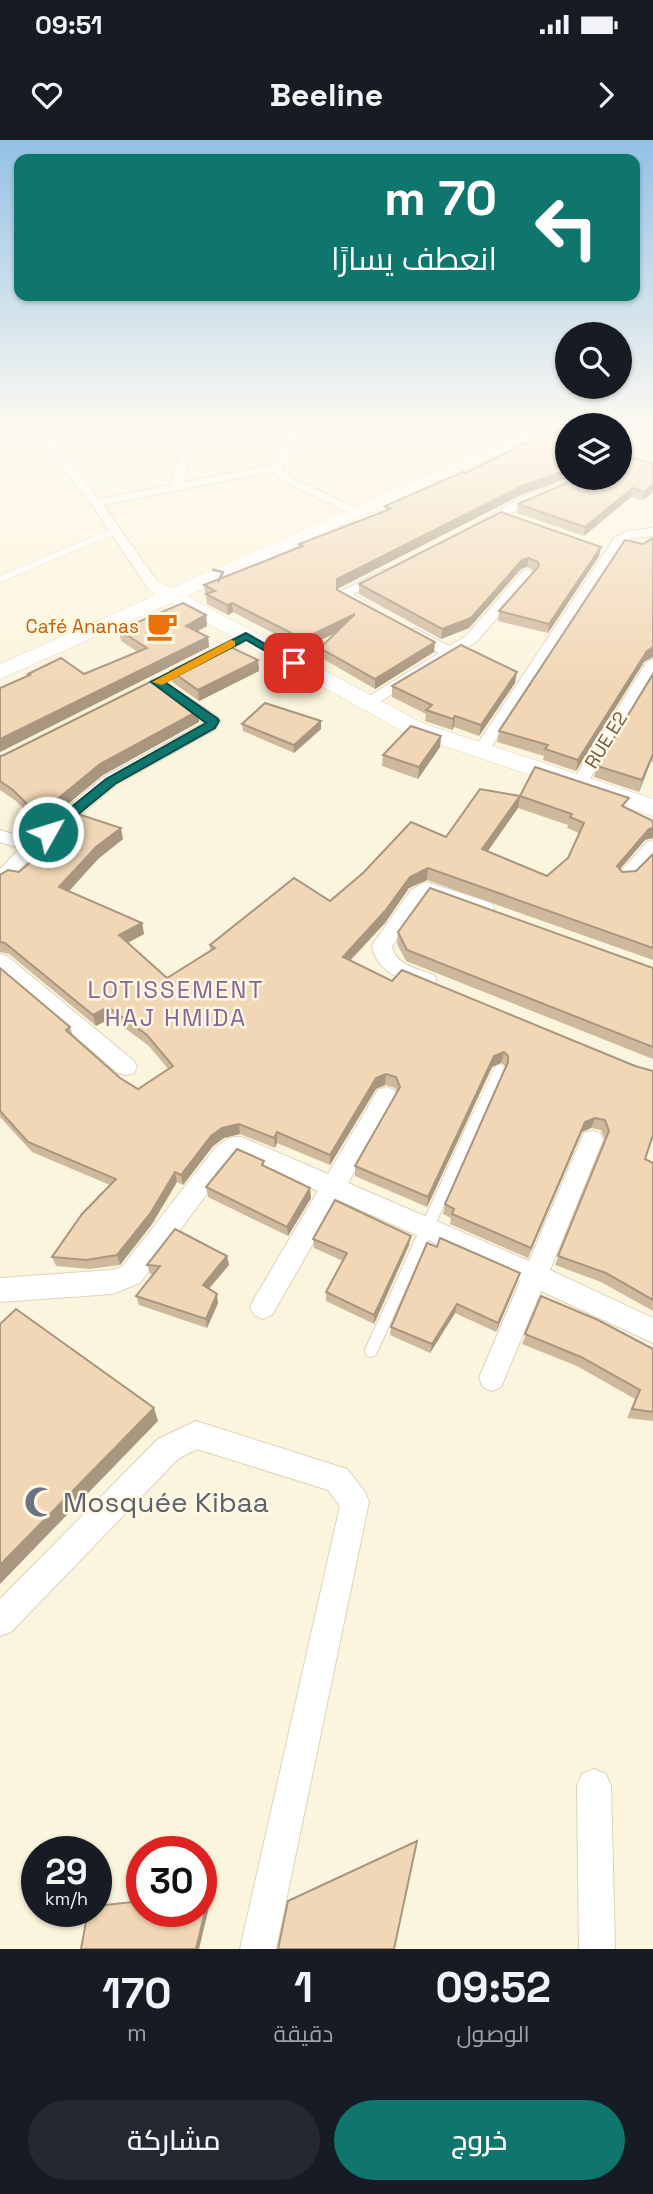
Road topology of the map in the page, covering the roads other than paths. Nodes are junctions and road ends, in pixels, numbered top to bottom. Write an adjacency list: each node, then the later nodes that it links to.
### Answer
1 (104, 515): 4 (street)
2 (335, 515): 10 (main road)
3 (509, 515): 5 (street)
4 (114, 531): 9 (lane); 10 (street)
5 (466, 532)
6 (653, 532): 21 (street)
7 (395, 567): 11 (street)
8 (528, 574): 14 (street)
9 (0, 579)
10 (162, 590): 13 (main road); 15 (main road); 18 (main road)
11 (380, 615)
12 (403, 627): 14 (street)
13 (246, 636): 17 (street); 20 (main road)
14 (449, 652): 20 (street)
15 (0, 653)
16 (653, 663): 22 (street, RUE E2)
17 (190, 664)
18 (0, 672)
19 (157, 682): 25 (street)
20 (366, 704): 21 (main road)
21 (480, 752): 22 (main road)
22 (580, 782): 23 (main road)
23 (653, 808)
24 (0, 836): 25 (street)
25 (32, 846): 28 (street)
26 (653, 846): 27 (street)
27 (625, 877)
28 (0, 880)
29 (499, 913): 31 (street)
30 (0, 961): 32 (street)
31 (450, 990)
32 (127, 1067)
33 (499, 1070): 37 (lane)
34 (386, 1096): 36 (street)
35 (592, 1140): 38 (street)
36 (332, 1187): 37 (street); 39 (street); 40 (street)
37 (428, 1229): 38 (street); 42 (lane)
38 (534, 1275): 41 (street); 43 (street)
39 (0, 1290)
40 (264, 1307)
41 (653, 1331)
42 (370, 1351)
43 (492, 1378)
44 (0, 1621): 46 (street)
45 (594, 1786): 47 (street)
46 (258, 1949)
47 (597, 1949)

